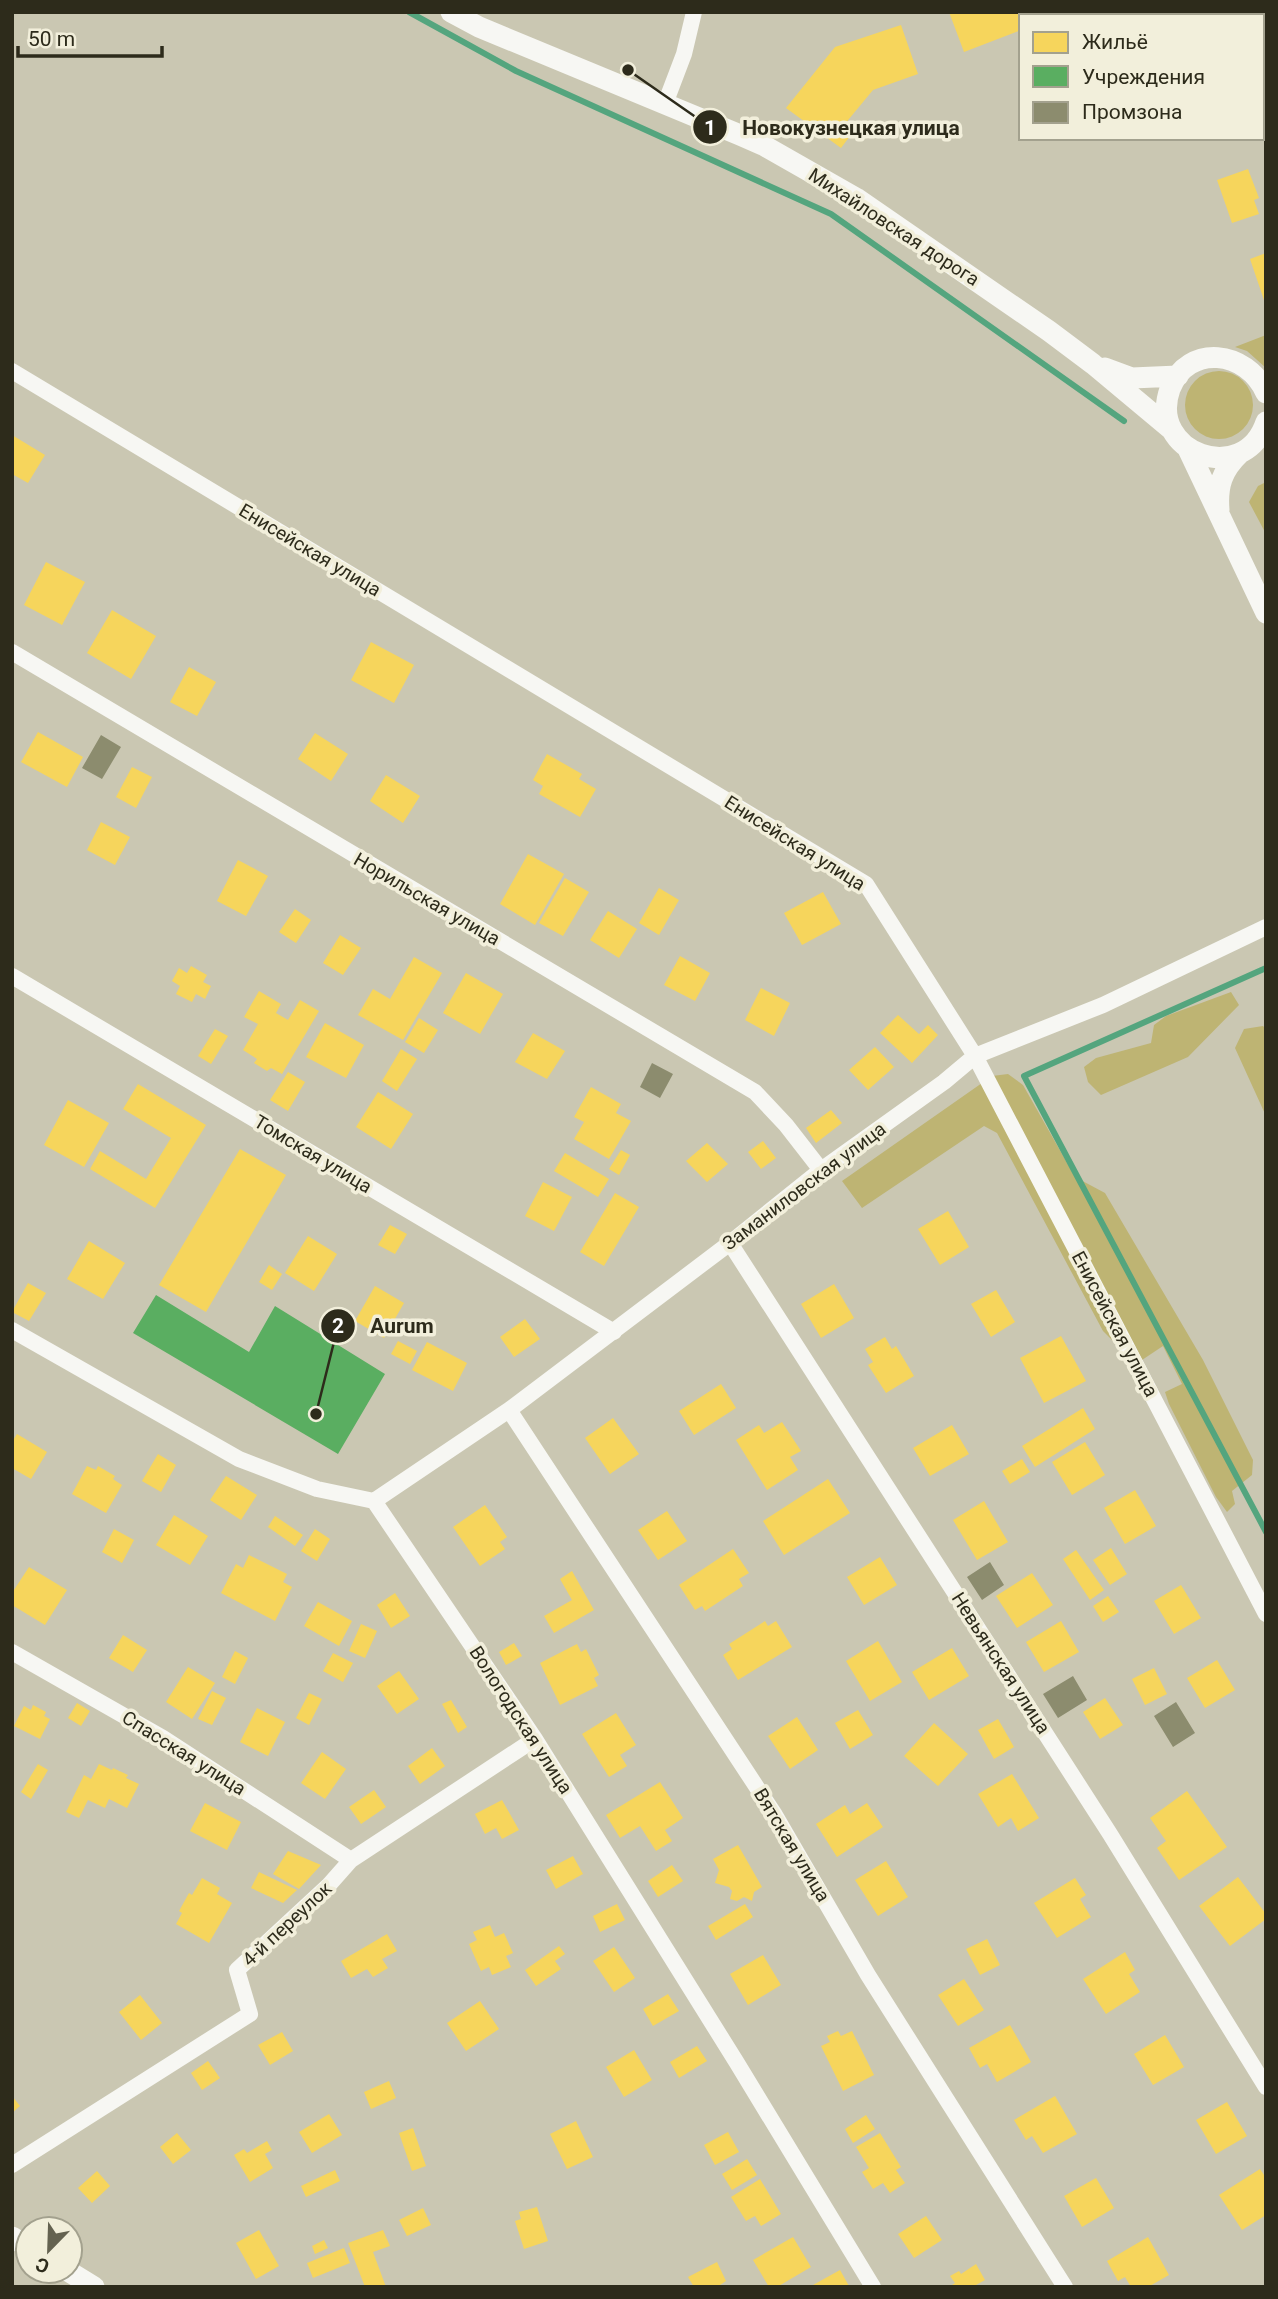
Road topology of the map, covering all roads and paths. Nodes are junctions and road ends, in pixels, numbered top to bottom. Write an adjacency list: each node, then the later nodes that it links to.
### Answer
1 (451, 12): 3 (street, Михайловская дорога)
2 (694, 12): 3 (street)
3 (665, 104): 4 (street, Михайловская дорога)
4 (1093, 364): 6 (street, Михайловская дорога); 9 (street, Михайловская дорога)
5 (12, 370): 17 (street, Енисейская улица)
6 (1178, 376): 7 (street); 9 (street)
7 (1266, 393)
8 (1265, 425): 11 (street)
9 (1172, 430): 10 (street, Михайловская дорога)
10 (1188, 449): 11 (street); 12 (street)
11 (1240, 453): 12 (street)
12 (1219, 516): 13 (street)
13 (1266, 613)
14 (12, 652): 18 (street, Норильская улица)
15 (1266, 927): 17 (street, Заманиловская улица)
16 (12, 976): 21 (street, Томская улица)
17 (975, 1056): 18 (street, Заманиловская улица); 24 (street, Енисейская улица)
18 (821, 1170): 19 (street, Заманиловская улица)
19 (730, 1243): 21 (street, Заманиловская улица); 28 (street, Невьянская улица)
20 (12, 1330): 23 (street)
21 (614, 1332): 22 (street, Заманиловская улица)
22 (509, 1410): 23 (street, Заманиловская улица); 31 (street, Вятская улица)
23 (374, 1501): 26 (street, Вологодская улица)
24 (1266, 1614)
25 (12, 1652): 27 (street, Спасская улица)
26 (535, 1739): 27 (street, 4-й переулок); 30 (street, Вологодская улица)
27 (351, 1860): 29 (street, 4-й переулок)
28 (1266, 2087)
29 (12, 2165)
30 (873, 2287)
31 (1065, 2287)

